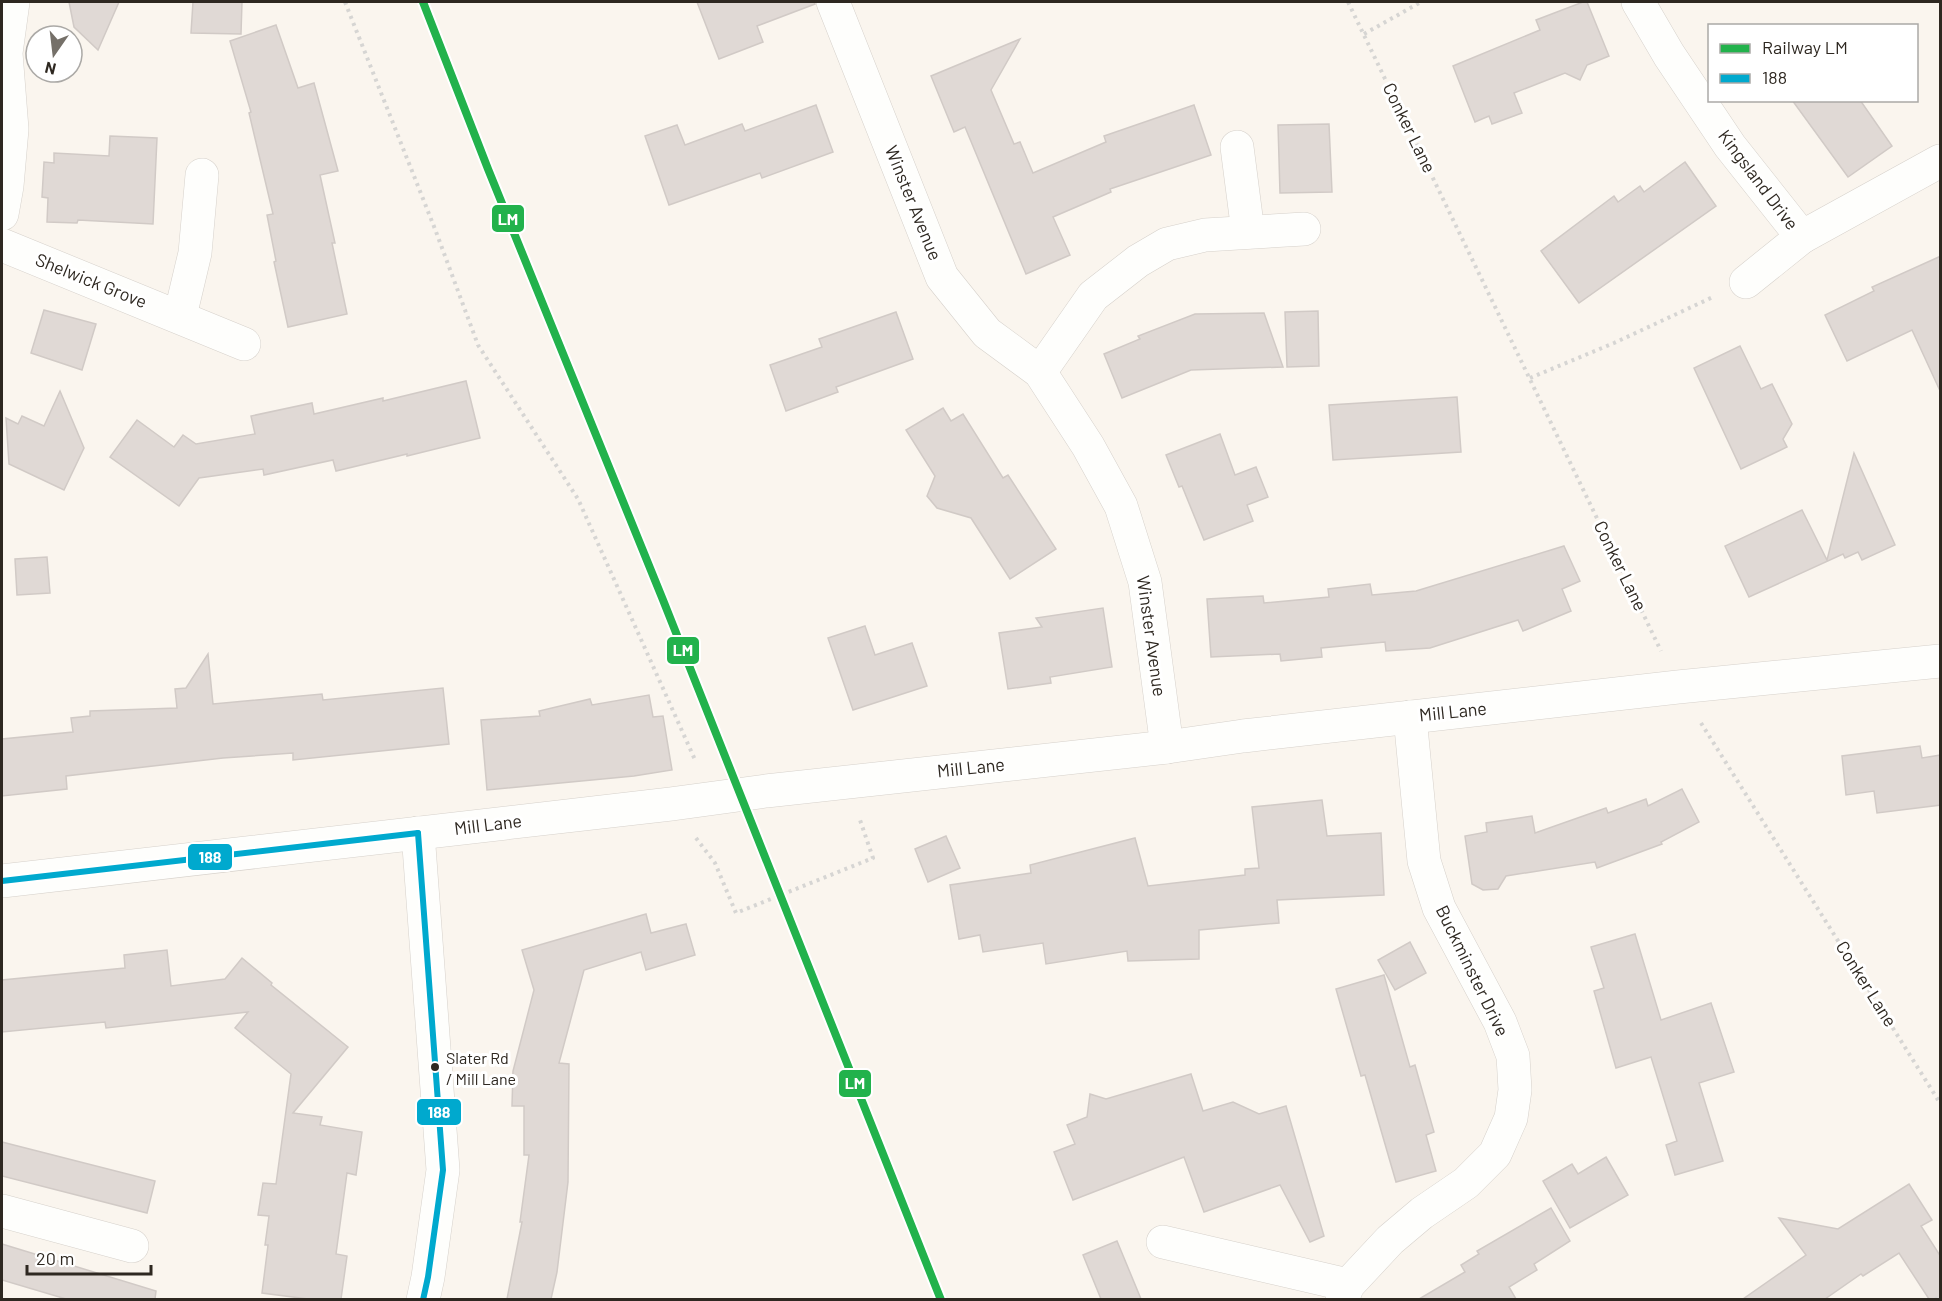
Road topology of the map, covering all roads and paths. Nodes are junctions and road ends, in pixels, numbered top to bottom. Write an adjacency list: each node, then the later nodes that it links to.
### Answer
1 (13, 2): 11 (street)
2 (345, 2): 25 (path)
3 (833, 2): 19 (street, Winster Avenue)
4 (1348, 2): 7 (path, Conker Lane)
5 (1420, 2): 7 (path)
6 (1638, 2): 14 (street, Kingsland Drive)
7 (1364, 34): 20 (path, Conker Lane)
8 (1237, 147): 13 (street)
9 (1941, 161): 14 (street, Kingsland Drive)
10 (202, 175): 17 (street)
11 (2, 214)
12 (1304, 229): 13 (street)
13 (1248, 232): 19 (street)
14 (1802, 237): 16 (street, Kingsland Drive)
15 (2, 245): 17 (street, Shelwick Grove)
16 (1746, 282): 20 (path)
17 (180, 316): 18 (street, Shelwick Grove)
18 (244, 344)
19 (1040, 372): 24 (street, Winster Avenue)
20 (1530, 378): 22 (path, Conker Lane)
21 (1941, 662): 22 (street, Mill Lane)
22 (1678, 687): 23 (street, Mill Lane); 30 (path, Conker Lane)
23 (1410, 717): 24 (street, Mill Lane); 34 (street, Buckminster Drive)
24 (1167, 747): 25 (street, Mill Lane)
25 (712, 798): 27 (street, Mill Lane)
26 (859, 819): 28 (path)
27 (418, 833): 29 (street, Mill Lane); 36 (street)
28 (714, 863)
29 (2, 881)
30 (1941, 1103)
31 (2, 1210): 33 (street)
32 (1163, 1242): 34 (street)
33 (132, 1246)
34 (1345, 1292)
35 (1941, 1296): 37 (path)
36 (423, 1299)
37 (1935, 1299)

